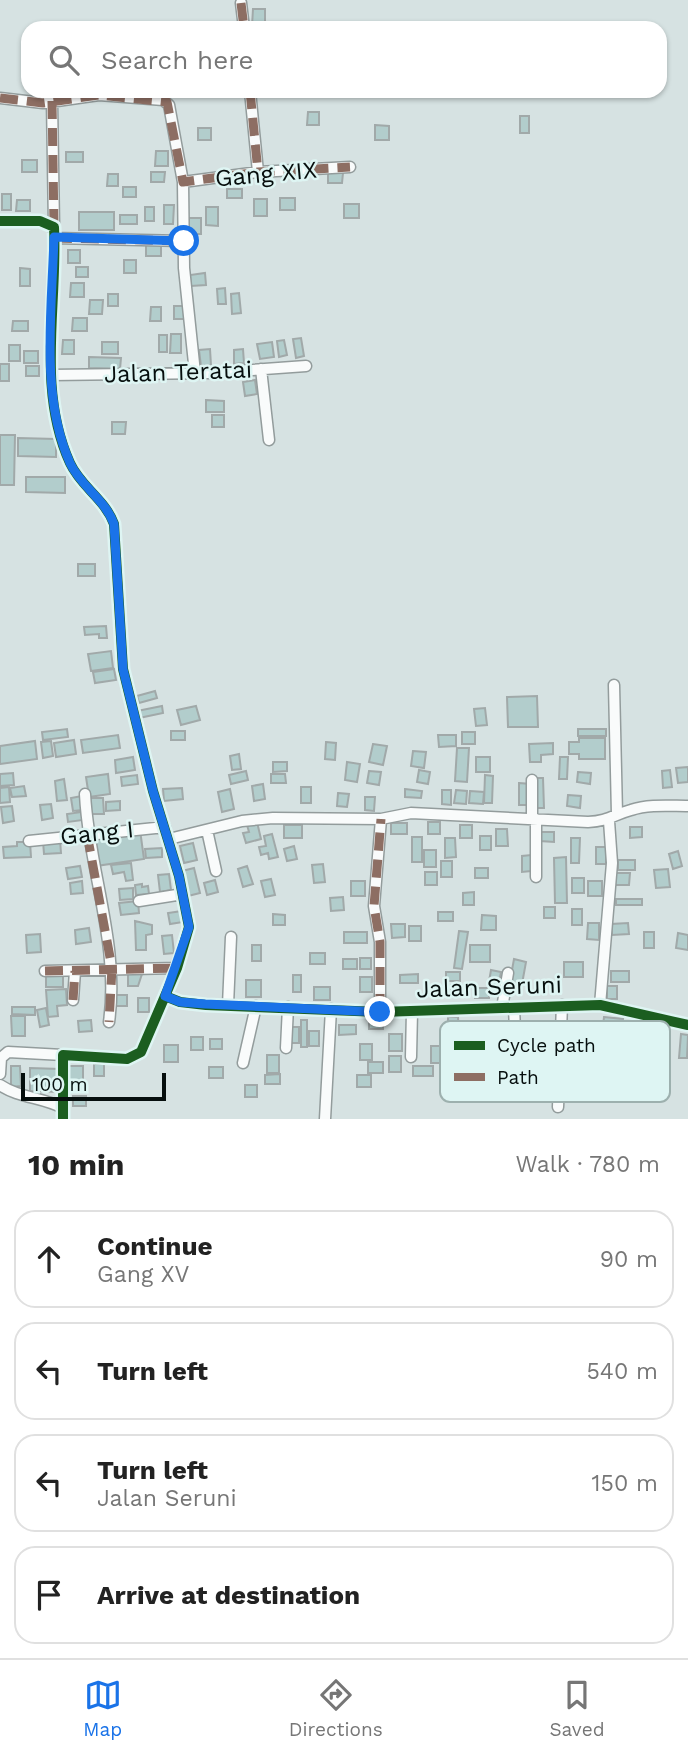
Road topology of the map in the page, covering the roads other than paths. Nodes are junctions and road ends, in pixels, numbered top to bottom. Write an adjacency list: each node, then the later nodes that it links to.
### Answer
1 (241, 3): 2 (street)
2 (243, 21)
3 (0, 98): 7 (street)
4 (76, 98): 7 (street)
5 (128, 98): 10 (street)
6 (251, 98): 9 (street)
7 (52, 101): 12 (street)
8 (350, 167): 9 (street, Gang XIX)
9 (258, 172): 10 (street, Gang XIX)
10 (183, 182): 13 (street)
11 (0, 220): 12 (street)
12 (54, 232): 13 (street); 17 (street)
13 (184, 241): 16 (street)
14 (306, 366): 15 (street, Jalan Teratai)
15 (261, 369): 16 (street, Jalan Teratai); 18 (street)
16 (195, 373): 17 (street, Jalan Teratai)
17 (51, 375): 27 (street)
18 (269, 440)
19 (614, 685): 23 (street)
20 (532, 780): 25 (street)
21 (85, 794): 29 (street)
22 (688, 806): 23 (street)
23 (617, 814): 26 (street)
24 (381, 819): 25 (street); 28 (street); 53 (street)
25 (534, 819): 26 (street); 33 (street)
26 (609, 821): 46 (street)
27 (165, 827): 29 (street, Gang I); 30 (street)
28 (207, 830): 30 (street); 32 (street)
29 (87, 834): 31 (street, Gang I); 37 (street)
30 (169, 839): 34 (street)
31 (29, 841)
32 (216, 871)
33 (536, 877)
34 (183, 894): 35 (street); 38 (street)
35 (139, 901)
36 (231, 937): 44 (street)
37 (112, 968): 38 (street); 40 (street); 56 (street)
38 (177, 968): 42 (street)
39 (45, 971): 40 (street)
40 (75, 971): 43 (street)
41 (508, 973): 49 (street)
42 (165, 996): 44 (street, Jalan Seruni); 59 (street)
43 (73, 1000)
44 (228, 1005): 47 (street, Jalan Seruni)
45 (562, 1005): 46 (street, Jalan Seruni); 50 (street, Jalan Seruni); 55 (street)
46 (600, 1005): 57 (street, Jalan Seruni)
47 (256, 1006): 48 (street, Jalan Seruni); 61 (street)
48 (288, 1007): 51 (street, Jalan Seruni); 58 (street)
49 (502, 1008): 50 (street, Jalan Seruni); 52 (street, Jalan Seruni)
50 (514, 1008): 54 (street)
51 (331, 1009): 53 (street, Jalan Seruni); 67 (street)
52 (412, 1011): 53 (street, Jalan Seruni); 60 (street)
53 (380, 1012)
54 (515, 1021)
55 (561, 1021)
56 (109, 1022)
57 (688, 1024)
58 (286, 1048)
59 (63, 1055): 62 (street); 66 (street)
60 (411, 1057)
61 (243, 1063)
62 (0, 1074)
63 (0, 1085): 66 (street)
64 (558, 1102): 65 (street)
65 (558, 1107)
66 (63, 1113)
67 (325, 1119)

